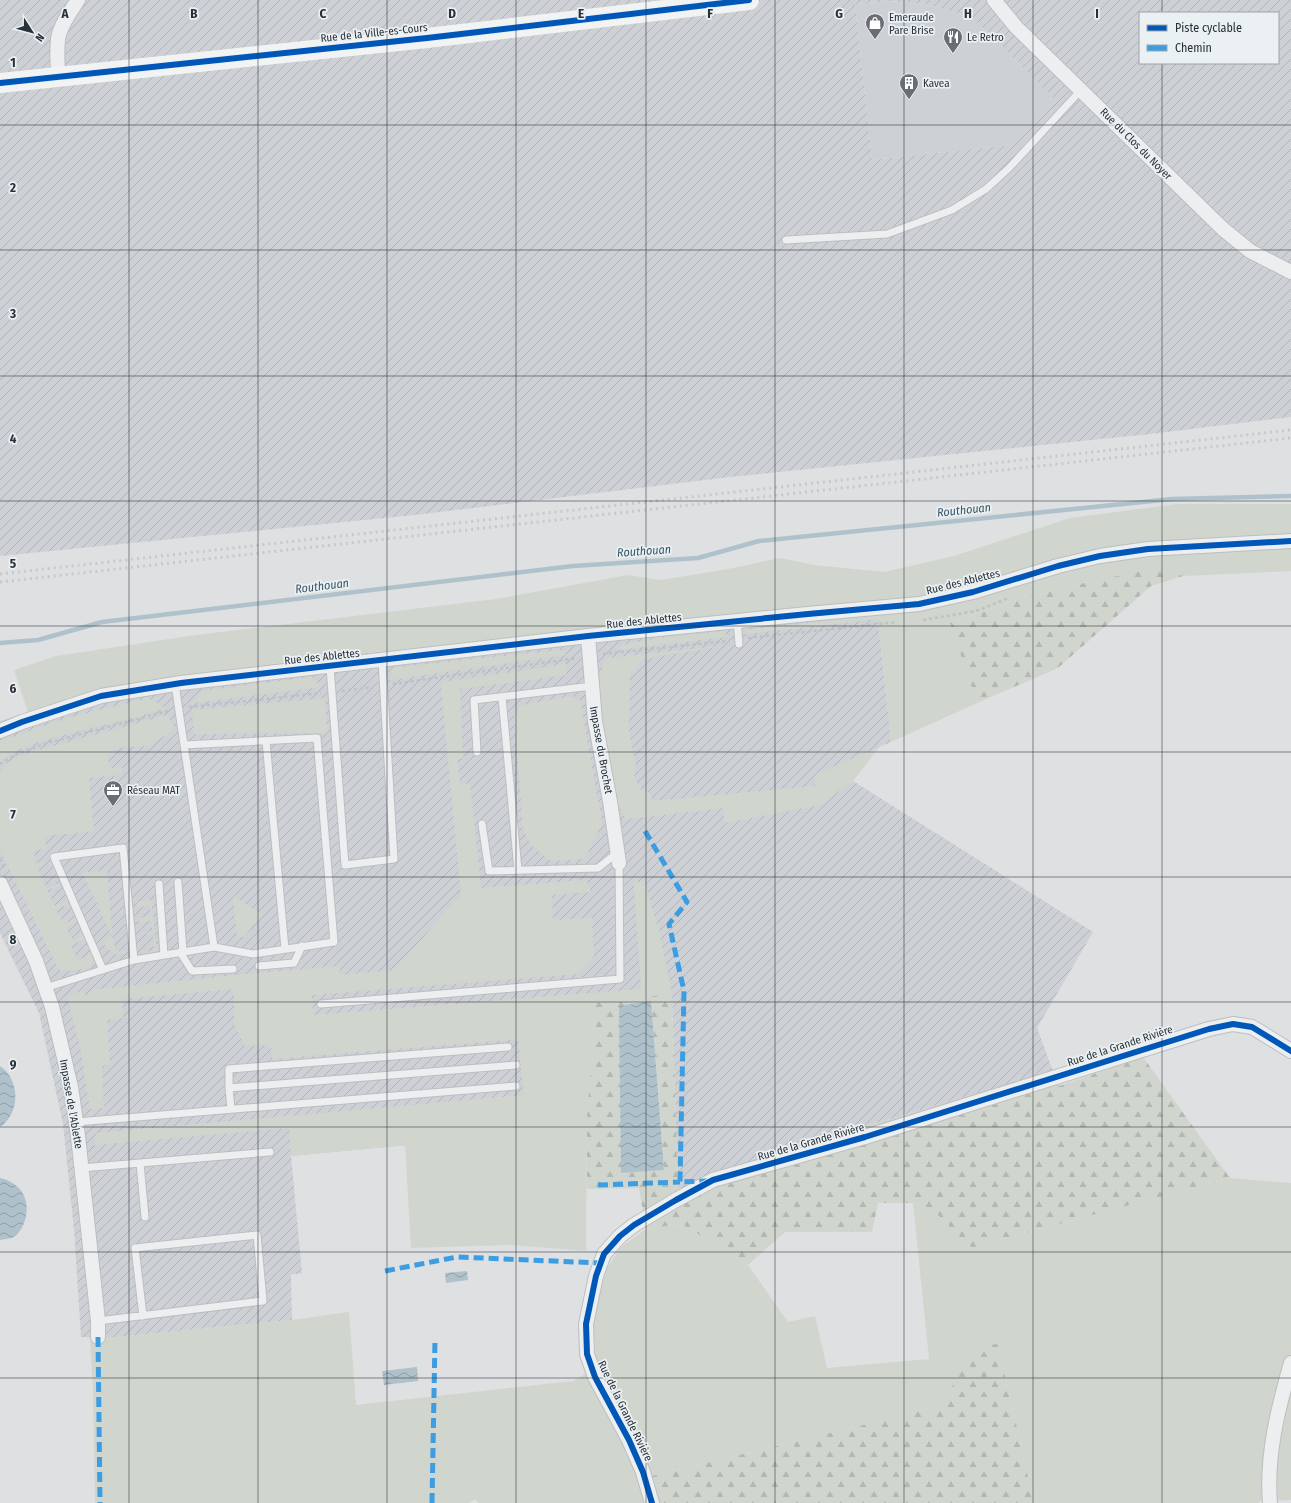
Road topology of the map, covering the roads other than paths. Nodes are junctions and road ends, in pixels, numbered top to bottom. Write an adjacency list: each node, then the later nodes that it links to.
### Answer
1 (78, 0): 5 (street)
2 (749, 0): 4 (street, Rue de la Ville-es-Cours)
3 (994, 0): 7 (street, Rue du Clos du Noyer)
4 (716, 2): 5 (street, Rue de la Ville-es-Cours)
5 (59, 77): 6 (street, Rue de la Ville-es-Cours)
6 (0, 83)
7 (1081, 90): 8 (lane); 9 (street, Rue du Clos du Noyer)
8 (786, 240)
9 (1291, 272)
10 (1291, 541): 11 (street, Rue des Ablettes)
11 (737, 621): 12 (street, Rue des Ablettes); 13 (lane)
12 (588, 636): 14 (street, Rue des Ablettes); 17 (street, Impasse du Brochet)
13 (739, 642)
14 (382, 661): 15 (street, Rue des Ablettes); 15 (lane)
15 (330, 667): 16 (street, Rue des Ablettes)
16 (175, 684): 19 (street, Rue des Ablettes); 21 (lane)
17 (592, 686): 18 (lane); 24 (street, Impasse du Brochet)
18 (502, 697): 22 (lane); 25 (lane)
19 (0, 732)
20 (266, 741): 21 (lane); 29 (lane); 31 (lane)
21 (184, 746): 30 (lane)
22 (477, 752)
23 (482, 824): 25 (lane)
24 (618, 858): 25 (lane); 39 (lane)
25 (518, 870)
26 (178, 882): 32 (lane)
27 (0, 883): 38 (street, Impasse de l'Ablette)
28 (159, 884): 33 (lane)
29 (302, 946): 31 (lane); 35 (lane)
30 (214, 947): 31 (lane); 32 (lane)
31 (285, 949)
32 (181, 952): 33 (lane); 36 (lane)
33 (164, 955): 34 (lane)
34 (134, 960): 37 (lane); 37 (lane)
35 (259, 966)
36 (233, 969)
37 (103, 970): 38 (lane)
38 (45, 988): 46 (street, Impasse de l'Ablette)
39 (321, 1004)
40 (508, 1047): 44 (lane)
41 (1291, 1051): 55 (street, Rue de la Grande Rivière)
42 (516, 1065): 44 (lane)
43 (516, 1086): 45 (lane)
44 (229, 1088): 45 (lane)
45 (231, 1109): 46 (lane)
46 (76, 1122): 49 (street, Impasse de l'Ablette)
47 (270, 1152): 48 (lane)
48 (140, 1163): 49 (lane); 50 (lane)
49 (81, 1168): 52 (street, Impasse de l'Ablette)
50 (145, 1217)
51 (143, 1316): 51 (lane); 52 (lane)
52 (98, 1321): 53 (street, Impasse de l'Ablette)
53 (98, 1337)
54 (1291, 1363): 56 (street)
55 (652, 1503)
56 (1270, 1503)

